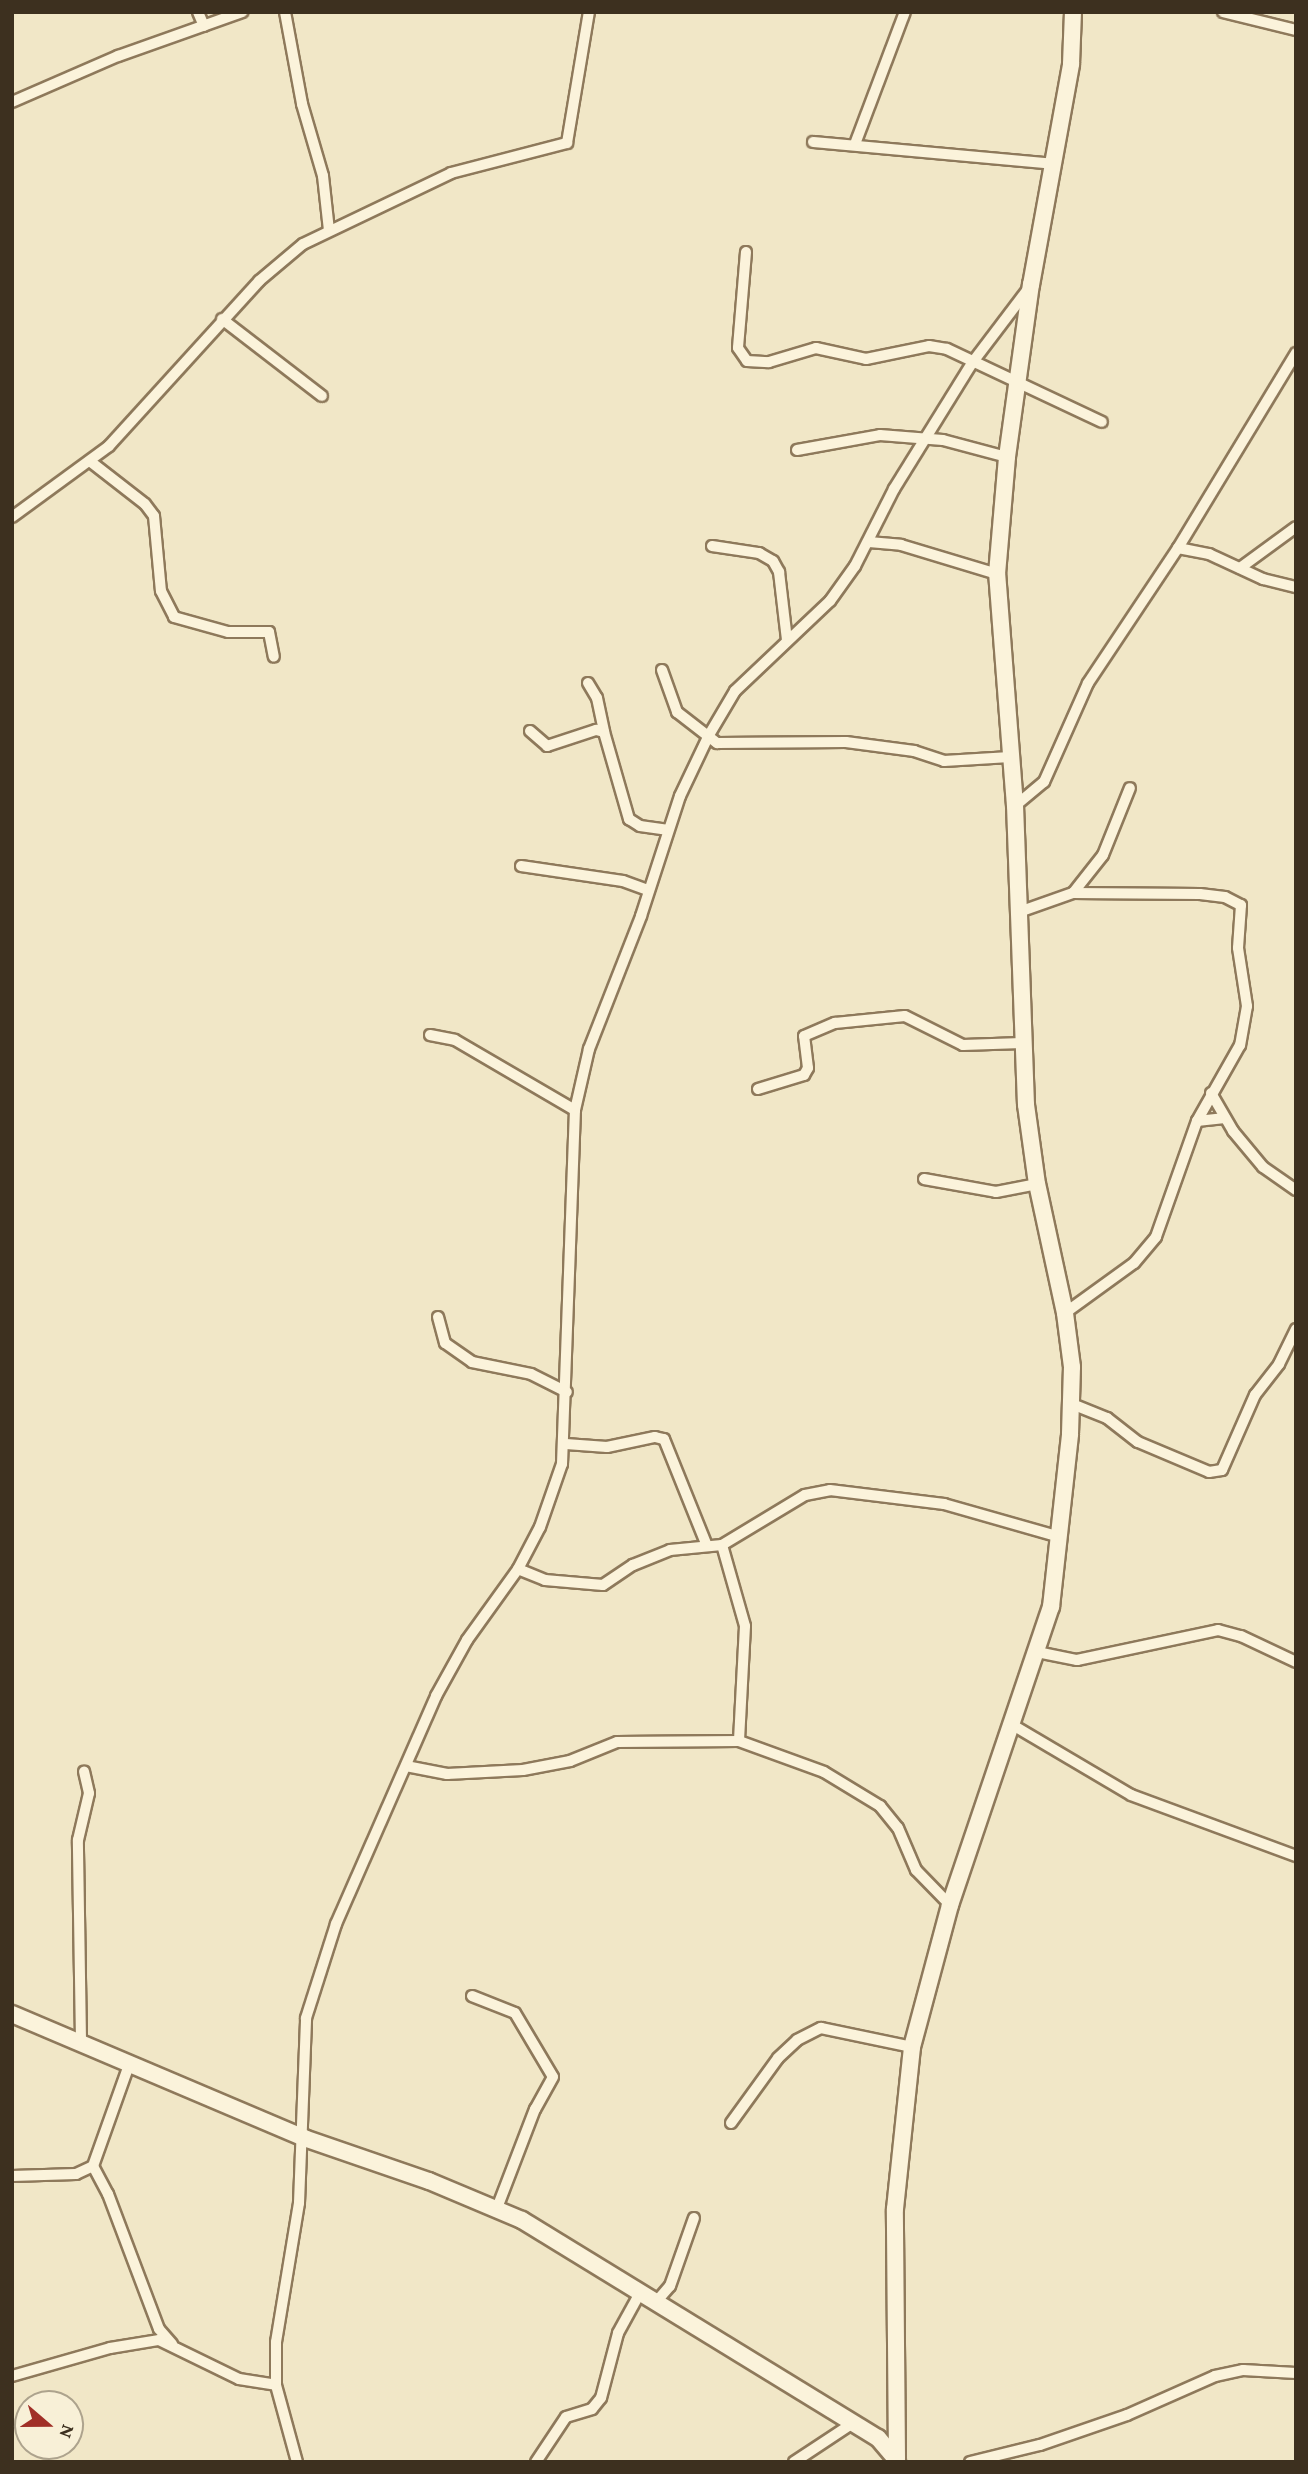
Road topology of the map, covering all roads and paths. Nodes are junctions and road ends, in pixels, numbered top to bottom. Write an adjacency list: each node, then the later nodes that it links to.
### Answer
1 (198, 12): 8 (street)
2 (242, 12): 8 (street)
3 (285, 12): 14 (street)
4 (589, 12): 14 (street)
5 (905, 12): 12 (street)
6 (1073, 12): 13 (street)
7 (1223, 12): 9 (street)
8 (204, 26): 10 (street)
9 (1296, 30)
10 (12, 102)
11 (813, 142): 12 (street)
12 (855, 144): 13 (street)
13 (1053, 164): 16 (street)
14 (329, 230): 17 (street)
15 (746, 252): 19 (street)
16 (1031, 285): 19 (street); 20 (street)
17 (222, 319): 21 (street); 26 (street)
18 (1296, 353): 31 (street)
19 (972, 363): 20 (street); 23 (street)
20 (1019, 385): 22 (street); 25 (street)
21 (322, 396)
22 (1102, 422)
23 (923, 441): 24 (street); 25 (street); 29 (street)
24 (797, 450)
25 (1007, 457): 33 (street)
26 (91, 462): 27 (street); 36 (street)
27 (14, 513)
28 (1296, 527): 32 (street)
29 (869, 542): 33 (street); 35 (street)
30 (712, 546): 35 (street)
31 (1178, 548): 32 (street); 44 (street)
32 (1240, 568): 34 (street)
33 (997, 574): 42 (street)
34 (1296, 587)
35 (788, 640): 41 (street)
36 (274, 657)
37 (662, 670): 41 (street)
38 (588, 683): 40 (street)
39 (530, 731): 40 (street)
40 (604, 732): 45 (street)
41 (709, 735): 42 (street); 45 (street)
42 (1010, 757): 44 (street)
43 (1130, 788): 48 (street)
44 (1015, 806): 49 (street)
45 (667, 830): 47 (street)
46 (521, 866): 47 (street)
47 (648, 890): 54 (street)
48 (1073, 893): 49 (street); 53 (street)
49 (1019, 912): 51 (street)
50 (430, 1035): 54 (street)
51 (1022, 1043): 52 (street); 58 (street)
52 (758, 1089)
53 (1211, 1093): 55 (street); 56 (street)
54 (576, 1110): 63 (street)
55 (1225, 1118): 56 (street); 59 (street)
56 (1197, 1121): 60 (street)
57 (924, 1179): 58 (street)
58 (1037, 1184): 60 (street)
59 (1296, 1190)
60 (1065, 1313): 64 (street)
61 (438, 1317): 63 (street)
62 (1296, 1329): 64 (street)
63 (566, 1392): 65 (street)
64 (1072, 1404): 66 (street)
65 (566, 1444): 68 (street); 69 (street)
66 (1060, 1536): 67 (street); 70 (street)
67 (722, 1545): 68 (street); 73 (street)
68 (706, 1546): 69 (street)
69 (518, 1569): 74 (street)
70 (1038, 1652): 71 (street); 72 (street)
71 (1296, 1661)
72 (1011, 1724): 76 (street); 77 (street)
73 (739, 1741): 74 (street); 77 (street)
74 (406, 1766): 84 (street)
75 (84, 1772): 80 (street)
76 (1296, 1856)
77 (950, 1905): 81 (street)
78 (472, 1996): 87 (street)
79 (12, 2014): 80 (street)
80 (81, 2041): 82 (street)
81 (912, 2047): 83 (street); 96 (street)
82 (129, 2065): 84 (street); 85 (street)
83 (731, 2123)
84 (304, 2138): 87 (street); 94 (street)
85 (93, 2166): 86 (street); 91 (street)
86 (12, 2176)
87 (497, 2208): 89 (street)
88 (694, 2218): 90 (street)
89 (640, 2292): 90 (street); 98 (street)
90 (656, 2302): 95 (street)
91 (174, 2345): 93 (street); 94 (street)
92 (1296, 2373): 100 (street)
93 (12, 2376)
94 (276, 2385): 97 (street)
95 (853, 2423): 96 (street); 99 (street)
96 (897, 2460)
97 (297, 2462)
98 (536, 2462)
99 (794, 2462)
100 (970, 2462)

